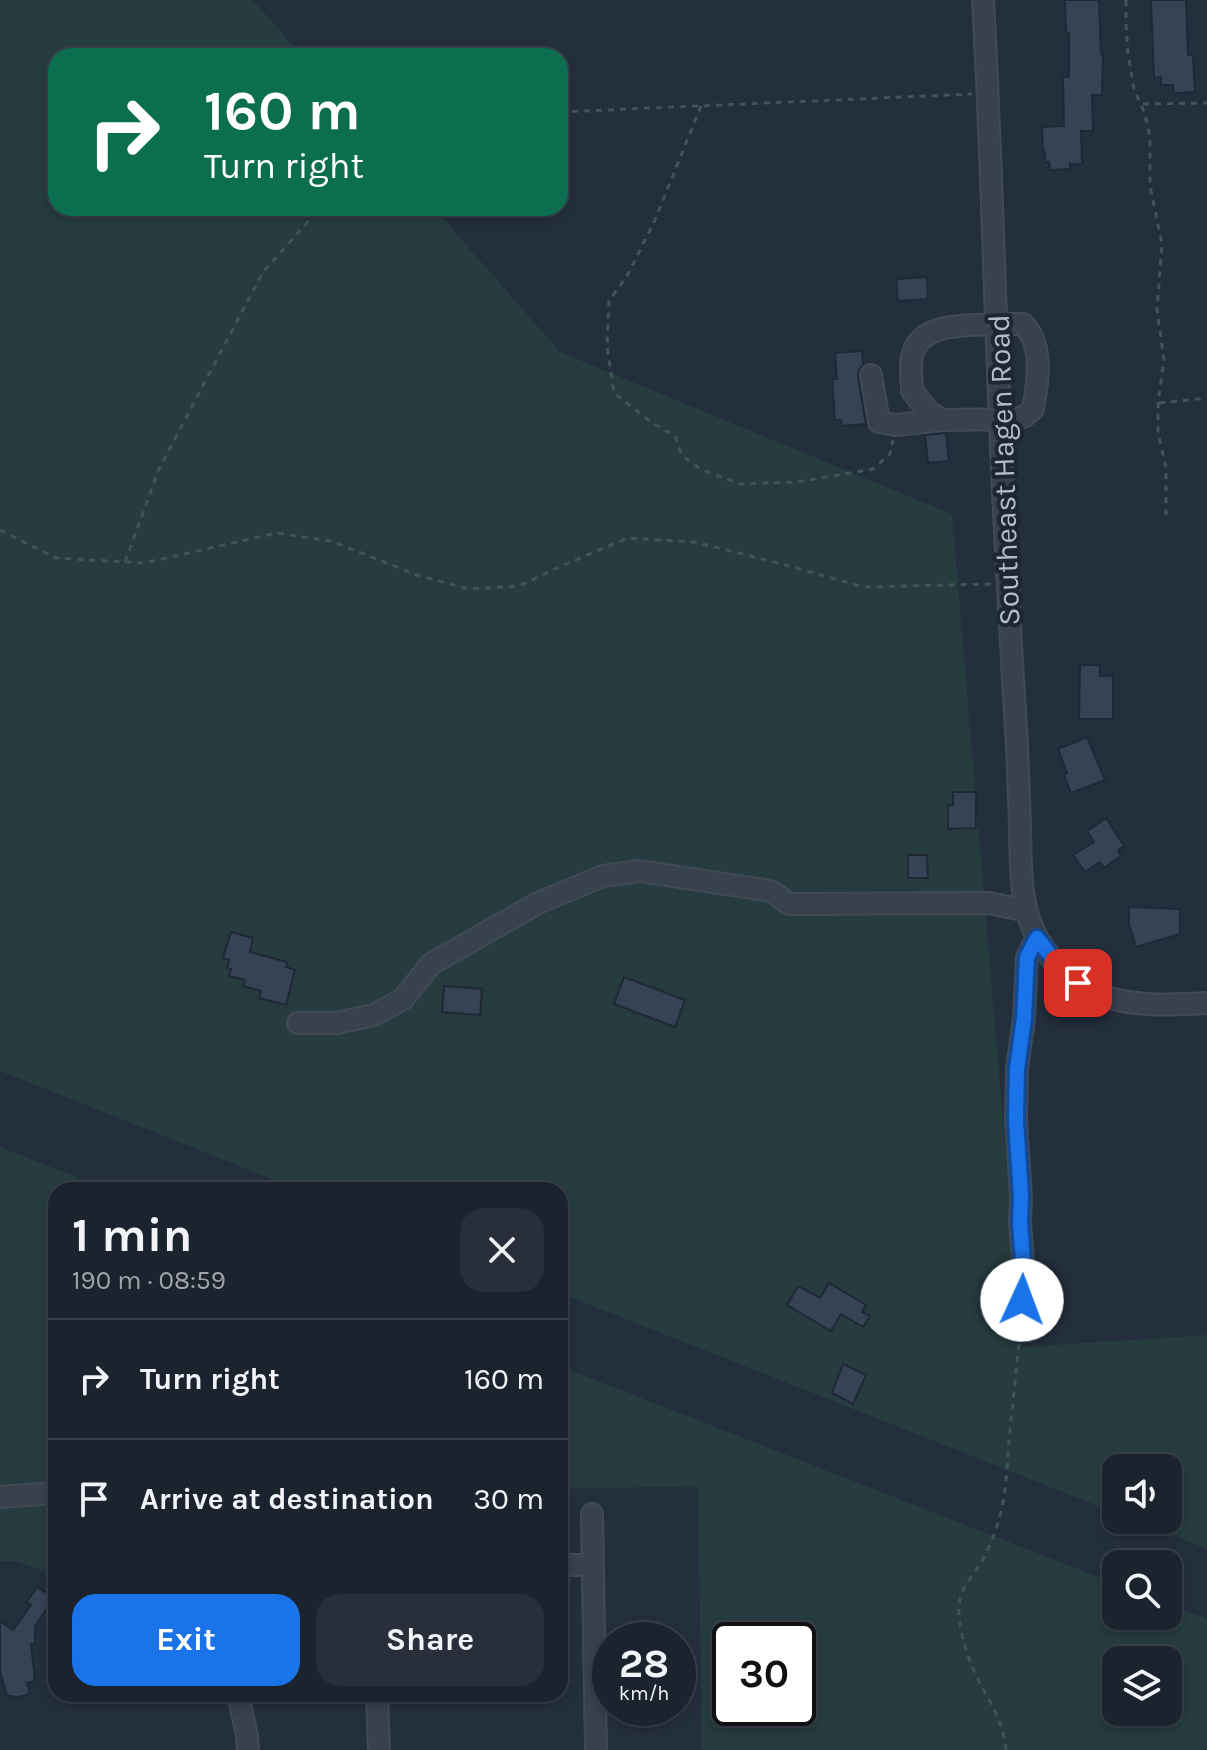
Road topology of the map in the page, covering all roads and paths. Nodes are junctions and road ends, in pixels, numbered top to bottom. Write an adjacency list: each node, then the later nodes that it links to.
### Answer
1 (983, 0): 3 (street, Southeast Hagen Road)
2 (1126, 0): 5 (path)
3 (988, 94): 6 (path); 9 (street, Southeast Hagen Road)
4 (1207, 103): 5 (path)
5 (1141, 105): 12 (path)
6 (701, 106): 7 (path); 15 (path)
7 (568, 112)
8 (313, 216): 18 (path)
9 (997, 324): 13 (street); 14 (street, Southeast Hagen Road); 14 (street)
10 (871, 375): 15 (street)
11 (1207, 398): 12 (path)
12 (1158, 403): 16 (path)
13 (942, 420): 14 (street); 15 (street)
14 (1000, 421): 19 (street, Southeast Hagen Road)
15 (896, 425)
16 (1166, 519)
17 (0, 530): 18 (path)
18 (125, 562): 19 (path)
19 (1008, 584): 20 (street, Southeast Hagen Road)
20 (1027, 911): 21 (street, Southeast Hagen Road); 23 (street)
21 (1037, 938): 22 (street, Southeast Hagen Road); 24 (street)
22 (1207, 1003)
23 (298, 1023)
24 (1022, 1300): 35 (path)
25 (48, 1494): 26 (street)
26 (0, 1497)
27 (592, 1514): 29 (street)
28 (568, 1565): 29 (street)
29 (593, 1565): 34 (street)
30 (240, 1702): 32 (street)
31 (377, 1702): 33 (street)
32 (248, 1750)
33 (379, 1750)
34 (596, 1750)
35 (1006, 1750)

